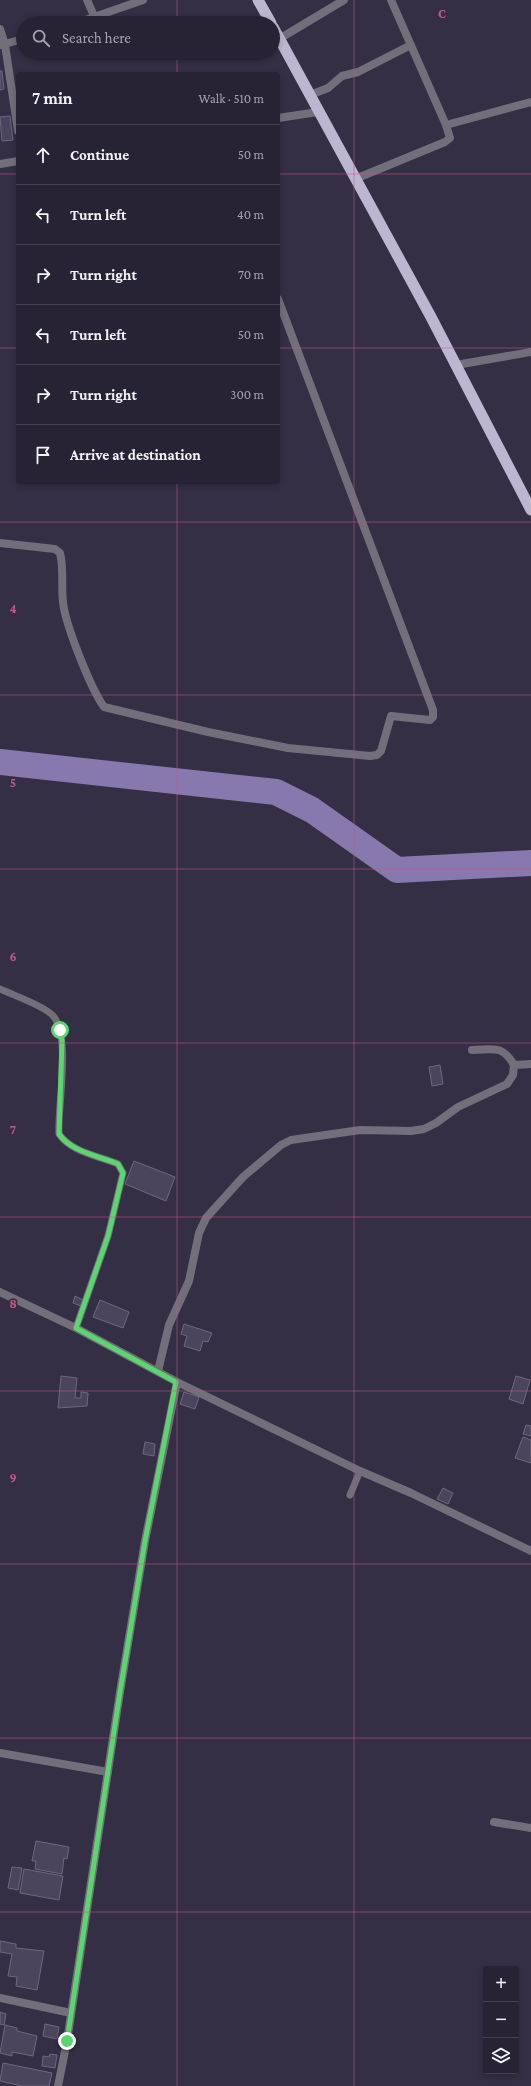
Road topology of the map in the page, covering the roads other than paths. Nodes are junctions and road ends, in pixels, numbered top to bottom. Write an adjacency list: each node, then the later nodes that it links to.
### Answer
1 (87, 0): 6 (street)
2 (143, 0): 7 (street)
3 (258, 0): 8 (highway)
4 (344, 0): 10 (street)
5 (391, 0): 14 (street)
6 (94, 16)
7 (100, 16)
8 (266, 16)
9 (0, 29): 13 (street)
10 (280, 38)
11 (16, 41): 13 (street)
12 (280, 41): 15 (highway)
13 (3, 45): 19 (street)
14 (411, 45): 15 (street); 20 (street)
15 (310, 95): 17 (highway)
16 (531, 102): 20 (street)
17 (318, 112): 18 (street); 23 (highway)
18 (280, 118)
19 (16, 120)
20 (446, 125): 23 (street)
21 (16, 160): 22 (street)
22 (0, 164)
23 (355, 179): 26 (highway)
24 (280, 304): 28 (street)
25 (531, 352): 26 (street)
26 (456, 365): 27 (highway)
27 (531, 510)
28 (0, 543)
29 (0, 989): 34 (lane)
30 (472, 1050): 32 (street)
31 (531, 1064): 32 (street)
32 (514, 1065): 35 (street)
33 (0, 1292): 34 (street)
34 (76, 1328): 35 (street)
35 (158, 1371): 36 (street)
36 (176, 1382): 37 (street); 41 (street)
37 (360, 1471): 38 (lane); 39 (street)
38 (350, 1495)
39 (531, 1551)
40 (0, 1753): 41 (street)
41 (108, 1772): 45 (street)
42 (494, 1822): 43 (street)
43 (531, 1828)
44 (0, 1998): 45 (street)
45 (71, 2013): 46 (street)
46 (58, 2086)

